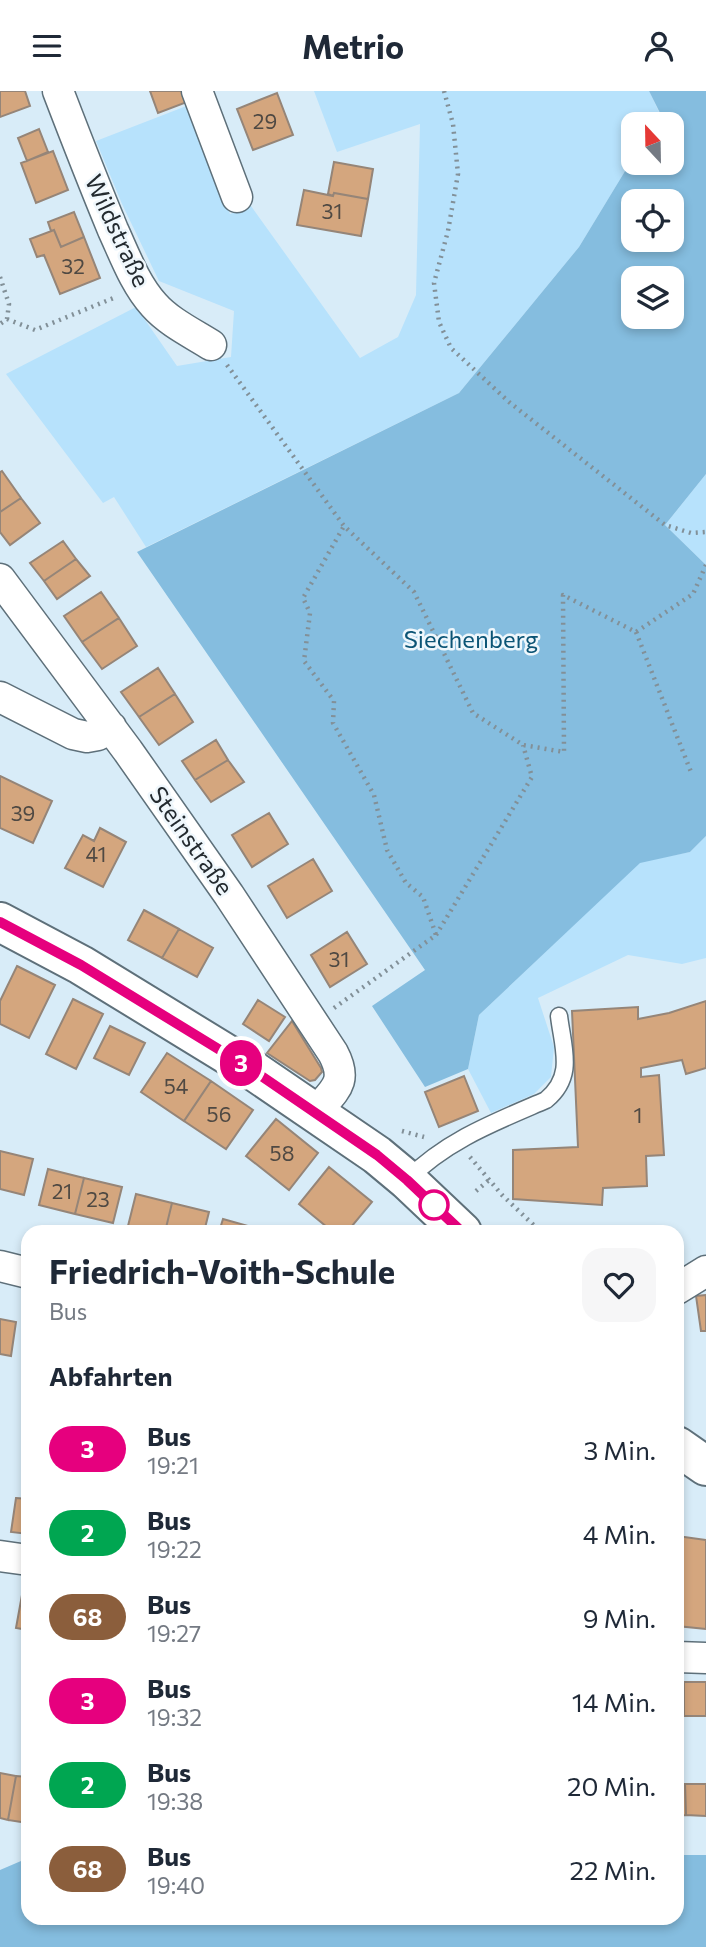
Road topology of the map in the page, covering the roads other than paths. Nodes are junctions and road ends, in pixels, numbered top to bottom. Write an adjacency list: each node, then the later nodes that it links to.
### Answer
1 (58, 91): 4 (street, Wildstraße)
2 (197, 91): 3 (street)
3 (237, 197)
4 (211, 345)
5 (0, 579): 7 (street, Steinstraße)
6 (0, 697): 7 (street)
7 (111, 727): 10 (street, Steinstraße)
8 (0, 922): 10 (main road)
9 (559, 1016): 11 (lane)
10 (315, 1113): 11 (main road)
11 (407, 1180): 12 (main road)
12 (455, 1225)
13 (0, 1266): 14 (street)
14 (21, 1271)
15 (706, 1271): 16 (street)
16 (684, 1285)
17 (0, 1556): 18 (street)
18 (21, 1559)
19 (684, 1657): 20 (street)
20 (706, 1658)

